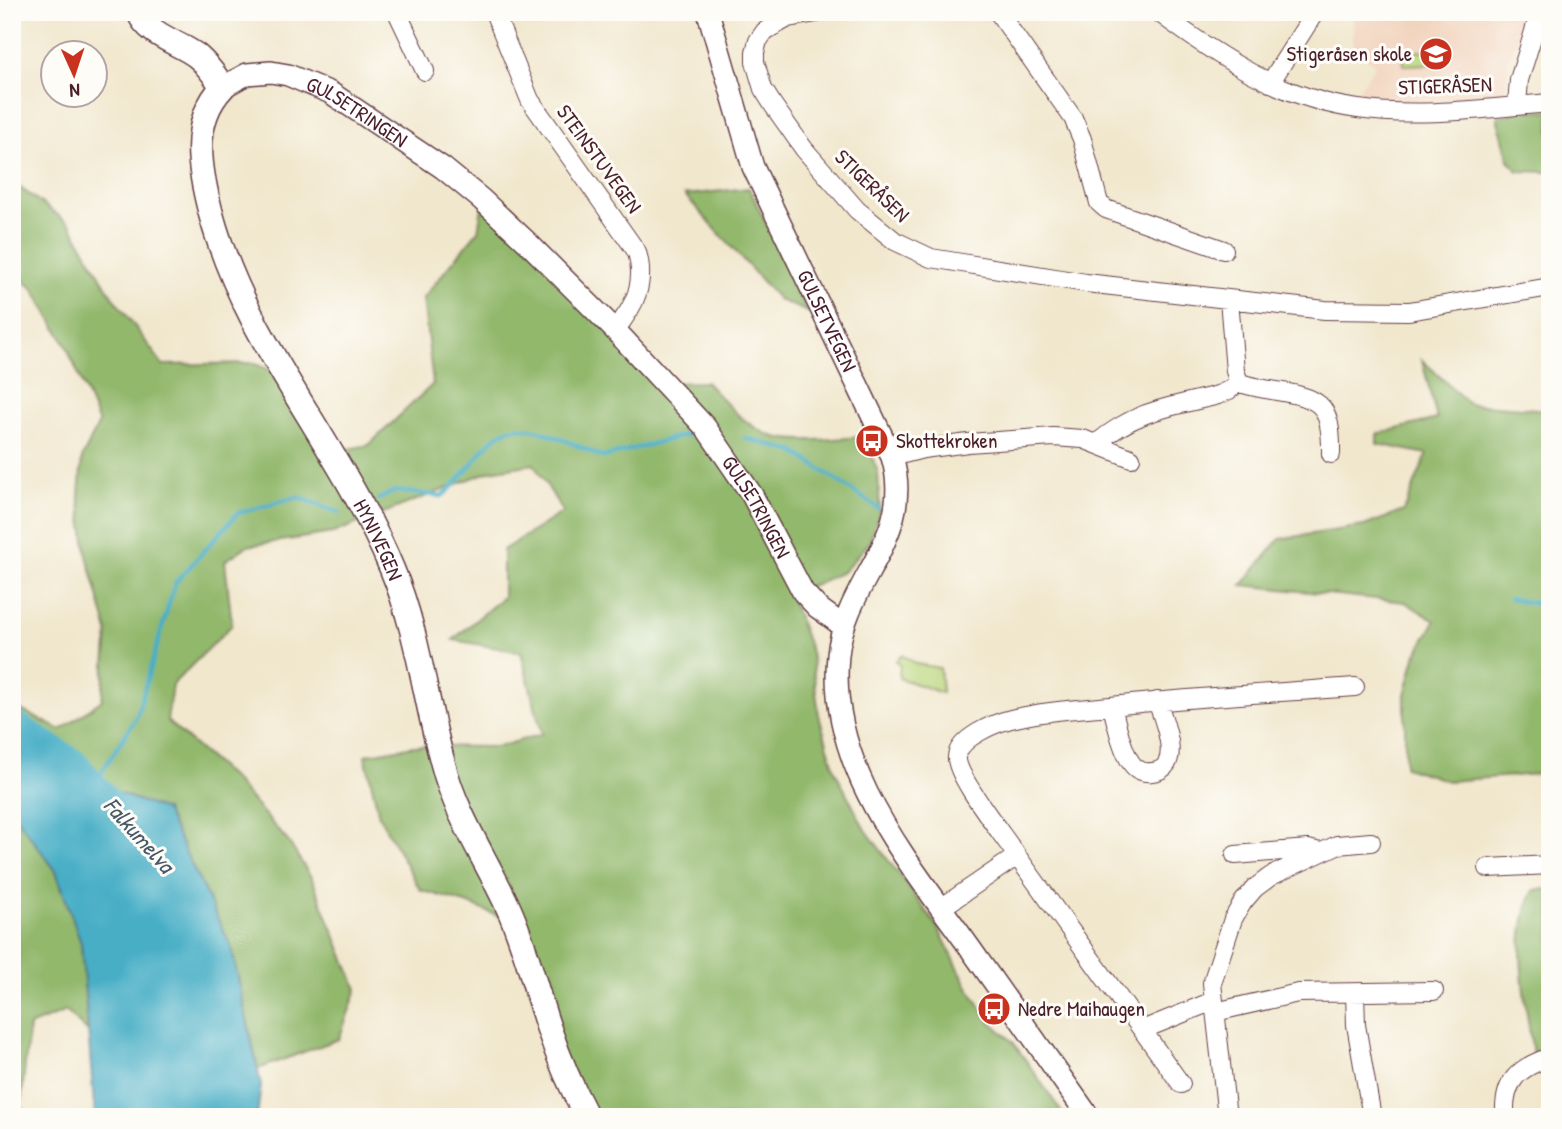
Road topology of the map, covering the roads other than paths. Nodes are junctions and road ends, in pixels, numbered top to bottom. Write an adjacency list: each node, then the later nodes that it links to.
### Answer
1 (139, 12): 12 (main road)
2 (397, 12): 10 (street)
3 (495, 12): 18 (street, STEINSTUVEGEN)
4 (708, 12): 22 (street, GULSETVEGEN)
5 (822, 12): 17 (street, STIGERÅSEN)
6 (998, 12): 15 (street)
7 (1158, 12): 11 (street, STIGERÅSEN)
8 (1315, 12): 11 (street)
9 (1540, 12): 14 (street)
10 (425, 71)
11 (1270, 83): 14 (street, STIGERÅSEN)
12 (223, 88): 18 (street, GULSETRINGEN); 41 (main road, HYNIVEGEN)
13 (1550, 103): 14 (street, STIGERÅSEN)
14 (1517, 106)
15 (1224, 250)
16 (1550, 287): 17 (street, STIGERÅSEN)
17 (1229, 299): 19 (street)
18 (615, 330): 24 (street, GULSETRINGEN)
19 (1239, 382): 20 (street); 21 (street)
20 (1097, 443): 22 (street); 23 (street)
21 (1331, 454)
22 (892, 457): 24 (street, GULSETVEGEN)
23 (1131, 458)
24 (843, 626): 34 (street)
25 (1355, 687): 26 (street)
26 (1157, 701): 27 (street); 27 (street)
27 (1112, 706): 31 (street)
28 (1371, 842): 29 (street)
29 (1320, 852): 30 (street); 37 (street)
30 (1235, 855)
31 (1017, 856): 34 (street); 38 (street)
32 (1550, 865): 33 (street)
33 (1488, 868)
34 (941, 908): 42 (street)
35 (1434, 991): 36 (street)
36 (1355, 993): 37 (street); 44 (street)
37 (1214, 1007): 38 (street); 43 (street)
38 (1142, 1030): 40 (street)
39 (1550, 1057): 45 (street)
40 (1181, 1084)
41 (587, 1117)
42 (1089, 1117)
43 (1227, 1117)
44 (1372, 1117)
45 (1505, 1117)

